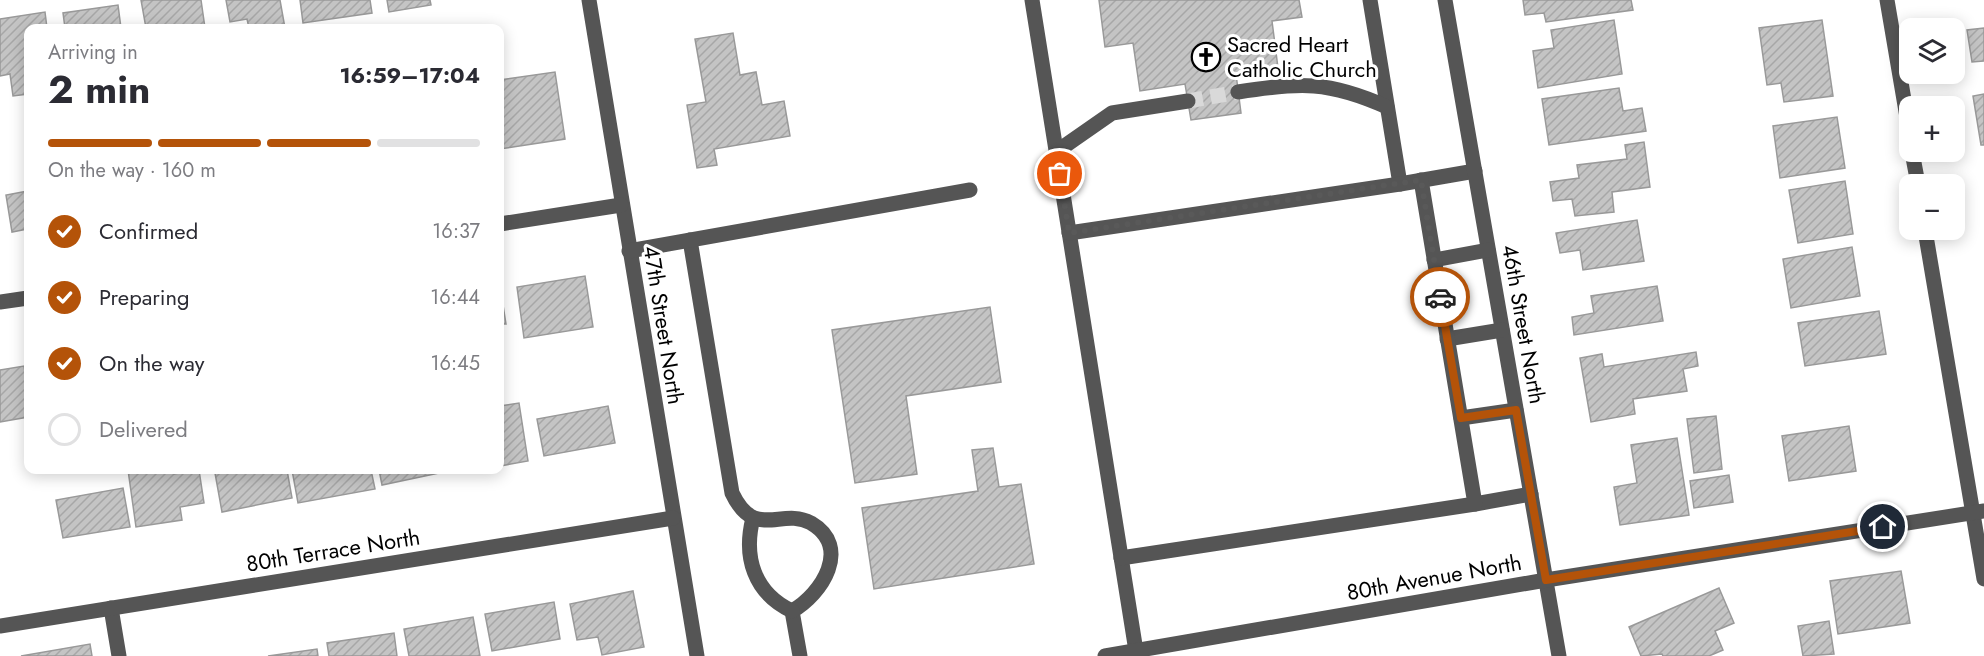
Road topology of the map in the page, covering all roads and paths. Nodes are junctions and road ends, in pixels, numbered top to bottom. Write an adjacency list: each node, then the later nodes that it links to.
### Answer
1 (589, 0): 15 (street, 47th Street North)
2 (1032, 0): 10 (street)
3 (1370, 0): 9 (street)
4 (1445, 0): 11 (street, 46th Street North)
5 (1887, 0): 7 (street)
6 (1238, 92): 9 (street)
7 (1903, 96)
8 (1188, 101): 10 (street)
9 (1387, 107): 13 (street)
10 (1056, 152): 17 (street)
11 (1475, 171): 12 (street); 20 (street, 46th Street North)
12 (1421, 180): 13 (street); 22 (street)
13 (1400, 184): 17 (street)
14 (970, 190): 18 (street)
15 (621, 205): 16 (street); 21 (street, 47th Street North)
16 (504, 223)
17 (1069, 233): 34 (street)
18 (690, 240): 21 (street); 33 (street)
19 (1927, 240): 31 (street)
20 (1488, 250): 22 (street); 25 (street, 46th Street North)
21 (629, 251): 32 (street, 47th Street North)
22 (1434, 260): 26 (street)
23 (24, 298): 24 (street)
24 (0, 302)
25 (1502, 330): 26 (street); 27 (street, 46th Street North)
26 (1447, 339): 28 (street)
27 (1516, 410): 28 (street); 29 (street, 46th Street North)
28 (1461, 418): 30 (street)
29 (1531, 494): 30 (street); 36 (street, 46th Street North)
30 (1475, 504): 34 (street)
31 (1978, 512): 35 (street); 36 (street, 80th Avenue North)
32 (673, 518): 37 (street, 80th Terrace North); 42 (street, 47th Street North)
33 (753, 518): 38 (street); 38 (street)
34 (1121, 558): 40 (street)
35 (1984, 579)
36 (1546, 580): 40 (street, 80th Avenue North); 45 (street, 46th Street North)
37 (111, 608): 39 (street, 80th Terrace North); 41 (street)
38 (792, 611): 43 (street)
39 (0, 626)
40 (1132, 653): 44 (street, 80th Avenue North)
41 (119, 656)
42 (697, 656)
43 (800, 656)
44 (1105, 656)
45 (1559, 656)

